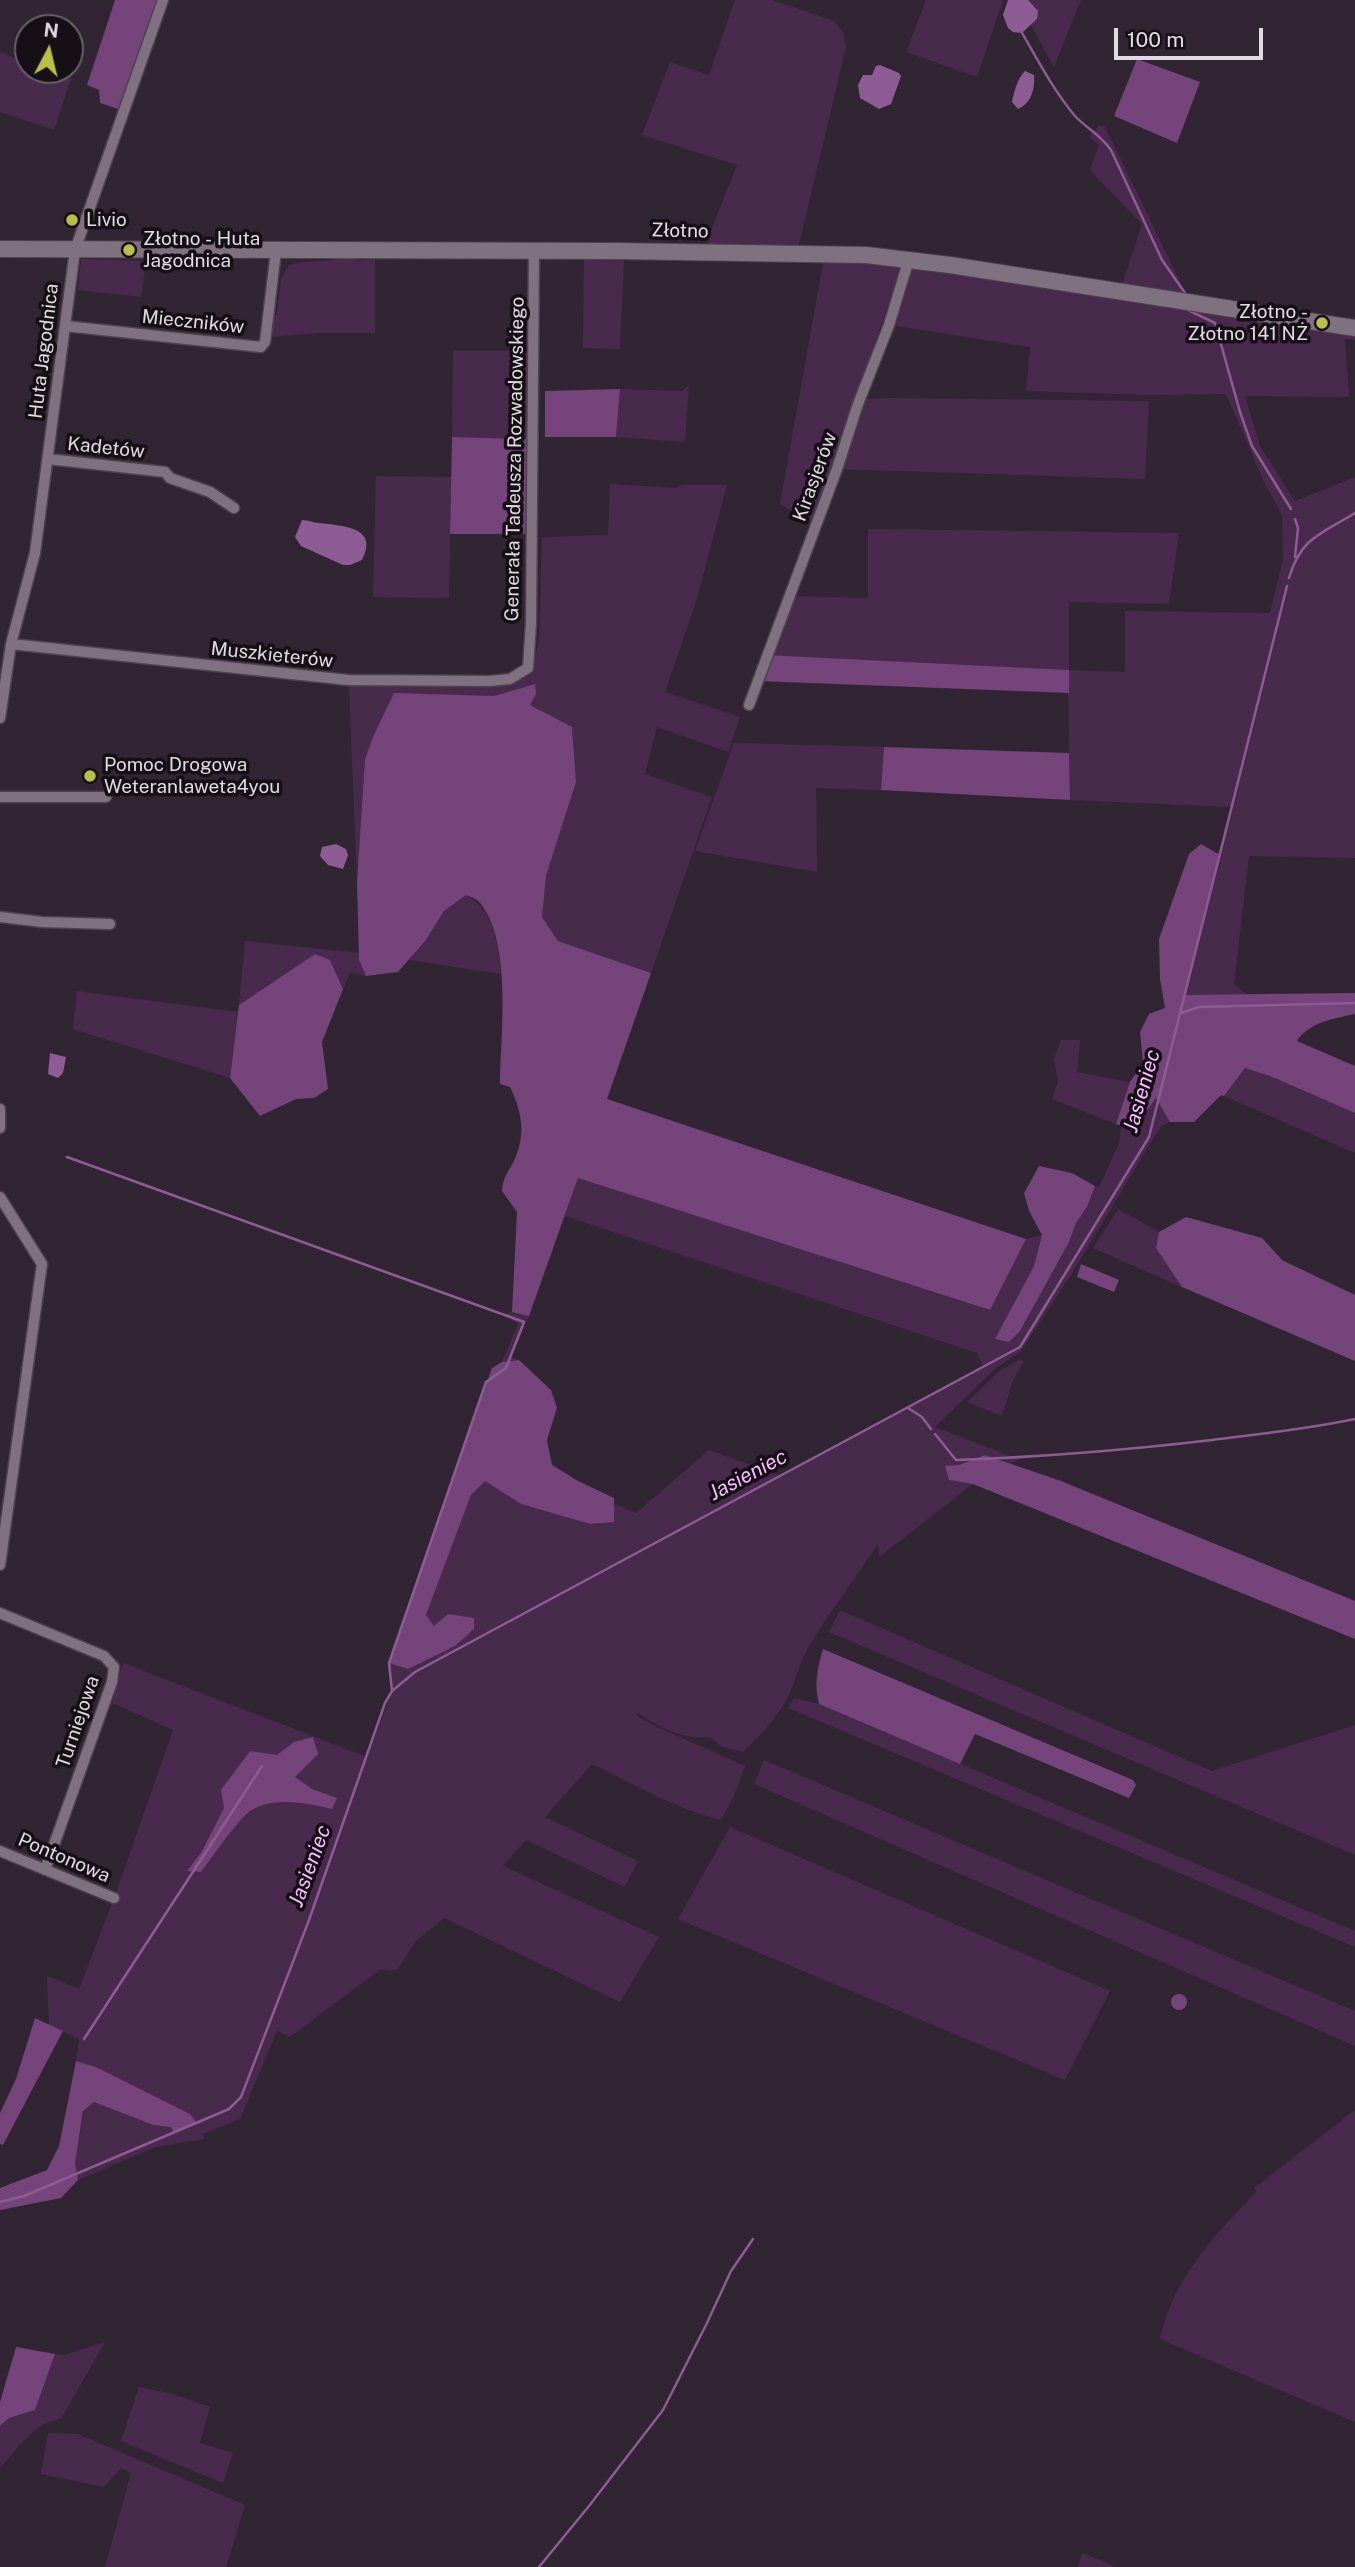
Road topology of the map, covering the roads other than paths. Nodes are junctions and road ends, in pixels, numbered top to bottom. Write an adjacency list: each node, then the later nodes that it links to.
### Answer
1 (163, 0): 3 (street, Huta Jagodnica)
2 (0, 249): 3 (street, Złotno)
3 (75, 250): 4 (street, Złotno); 7 (street, Huta Jagodnica)
4 (276, 251): 5 (street, Złotno); 7 (street, Mieczników)
5 (534, 251): 6 (street, Złotno); 12 (street, Generała Tadeusza Rozwadowskiego)
6 (909, 259): 8 (street, Złotno); 13 (street, Kirasjerów)
7 (65, 326): 9 (street, Huta Jagodnica)
8 (1355, 328)
9 (48, 459): 10 (street, Kadetów); 11 (street, Huta Jagodnica)
10 (234, 508)
11 (11, 644): 12 (street, Muszkieterów); 14 (street, Huta Jagodnica)
12 (528, 668)
13 (749, 705)
14 (0, 718)
15 (0, 797): 16 (street)
16 (107, 797)
17 (0, 917): 18 (street)
18 (110, 923)
19 (0, 1109): 20 (street)
20 (0, 1128)
21 (0, 1197): 22 (street)
22 (0, 1565)
23 (0, 1613): 25 (street, Turniejowa)
24 (0, 1851): 25 (street, Pontonowa)
25 (45, 1870): 26 (street, Pontonowa)
26 (114, 1898)

